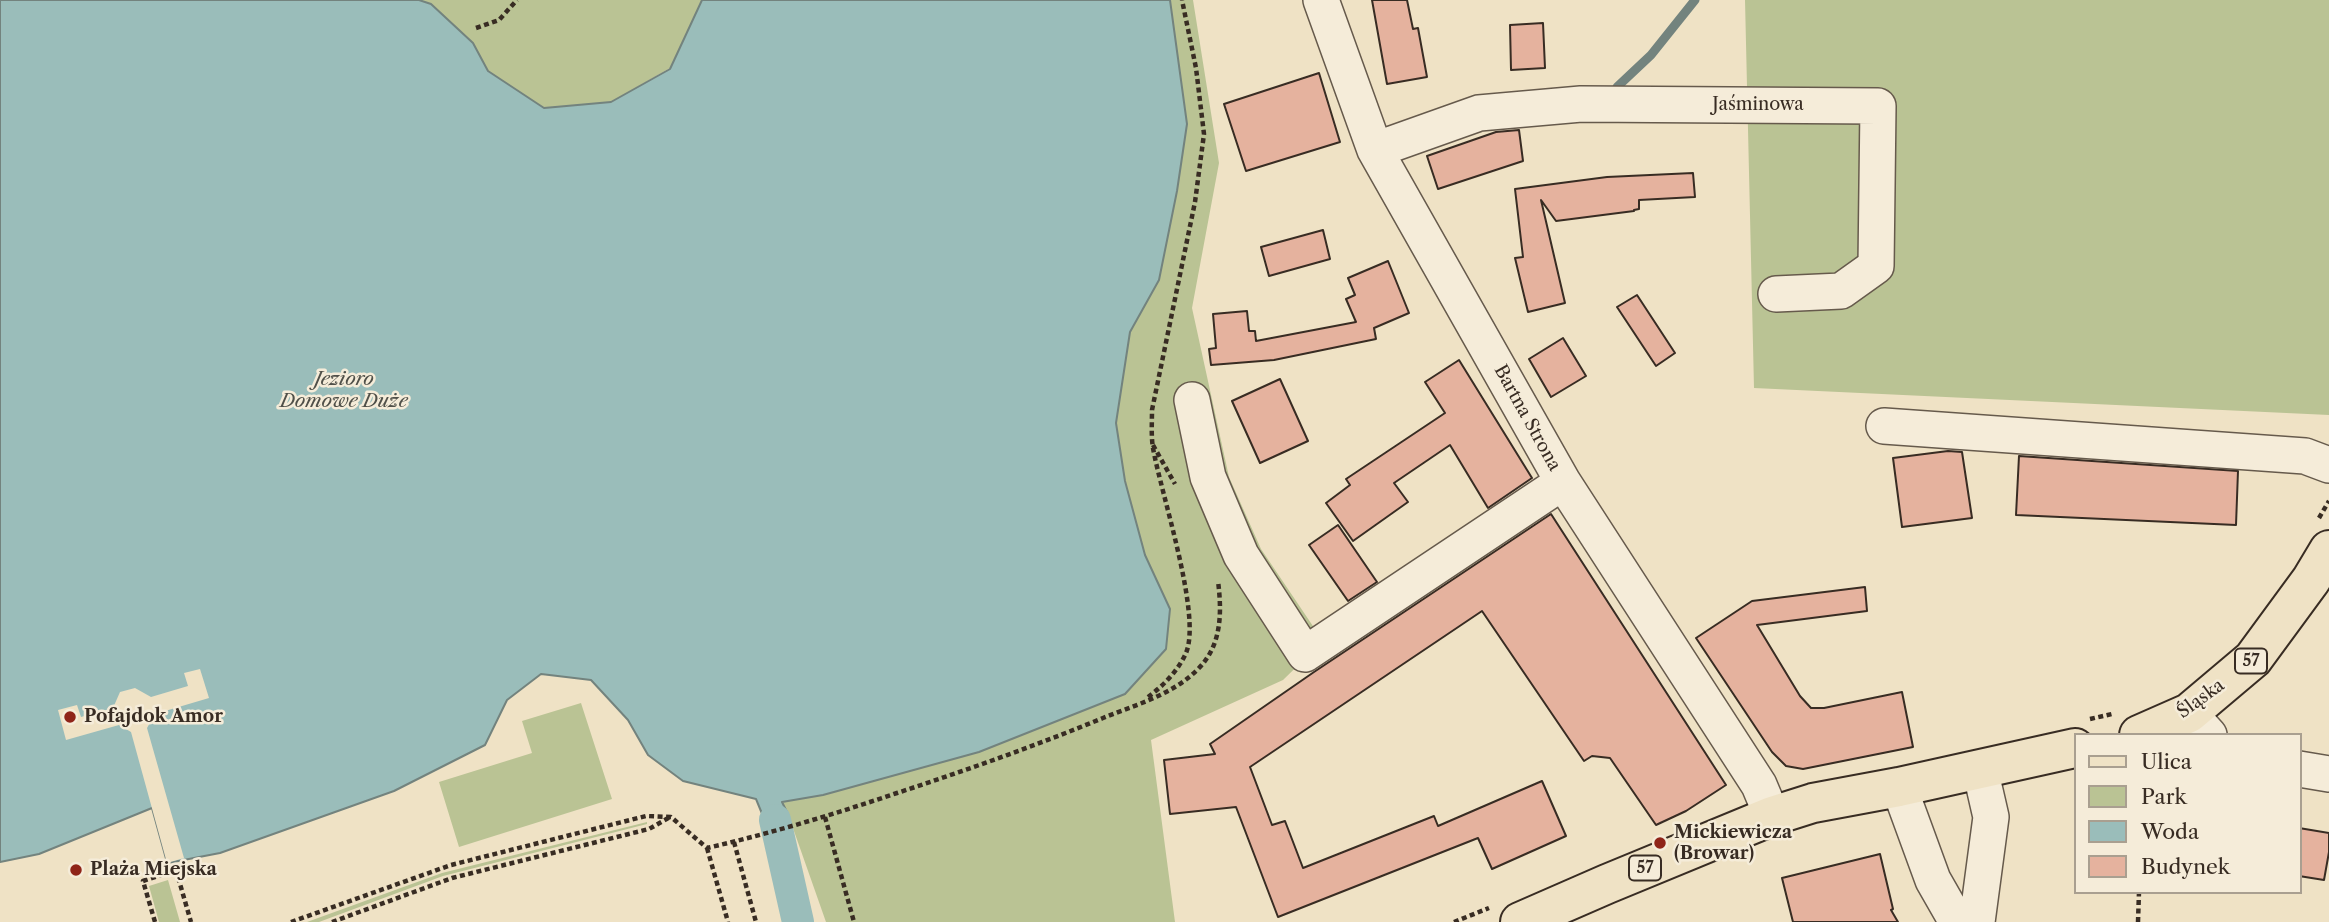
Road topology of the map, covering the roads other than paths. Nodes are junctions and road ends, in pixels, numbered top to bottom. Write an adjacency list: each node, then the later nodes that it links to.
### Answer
1 (1321, 0): 2 (street, Bartna Strona)
2 (1375, 150): 3 (street, Jaśminowa); 7 (street, Bartna Strona)
3 (1776, 294)
4 (1192, 400): 7 (street)
5 (1884, 426): 6 (street)
6 (2329, 465)
7 (1563, 482): 16 (street, Bartna Strona)
8 (2323, 537): 10 (main road, Śląska / 57)
9 (2129, 723): 10 (main road, Śląska / 57)
10 (2199, 724)
11 (2074, 736): 12 (main road, 57)
12 (1980, 769): 15 (main road, 57); 19 (street)
13 (2301, 769): 14 (street)
14 (2329, 774)
15 (1899, 787): 16 (main road, 57); 18 (street)
16 (1772, 816): 17 (main road, 57)
17 (1520, 922)
18 (1957, 922)
19 (1977, 922)

